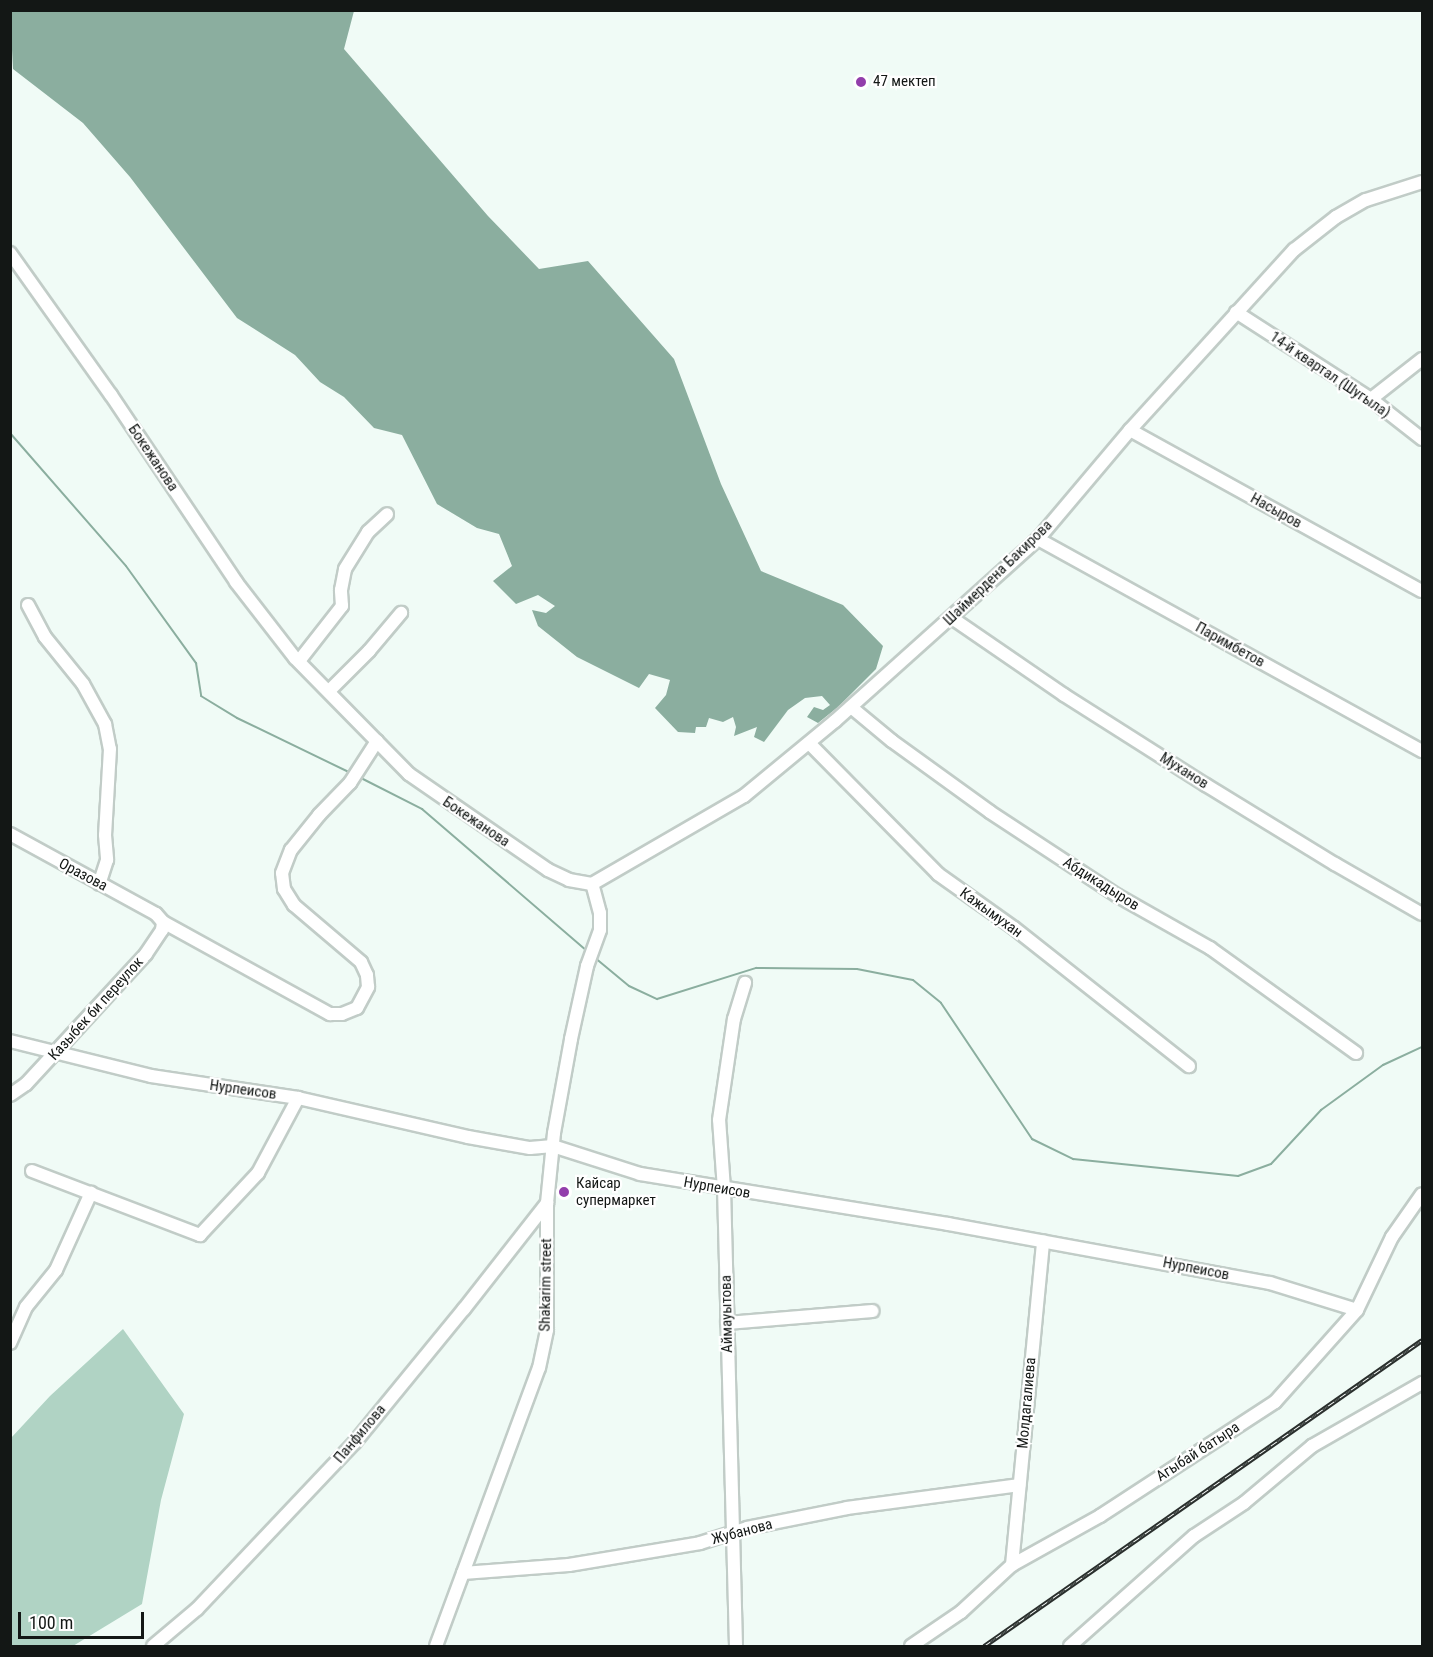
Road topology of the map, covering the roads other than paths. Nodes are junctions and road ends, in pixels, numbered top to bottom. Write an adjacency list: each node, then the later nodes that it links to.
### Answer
1 (1422, 182): 3 (street, Шаймердена Бакирова)
2 (10, 253): 14 (street, Бокежанова)
3 (1236, 312): 5 (street, 14-й квартал (Шугыла)); 6 (street, Шаймердена Бакирова)
4 (1422, 359): 5 (street)
5 (1371, 399): 7 (street, 14-й квартал (Шугыла))
6 (1130, 430): 9 (street, Шаймердена Бакирова); 10 (street, Насыров)
7 (1422, 439)
8 (387, 514): 14 (street)
9 (1038, 539): 13 (street, Шаймердена Бакирова); 19 (street, Паримбетов)
10 (1422, 591)
11 (28, 606): 21 (street)
12 (401, 612): 15 (street)
13 (952, 618): 16 (street, Шаймердена Бакирова); 23 (street, Муханов)
14 (299, 661): 15 (street, Бокежанова)
15 (329, 692): 17 (street, Бокежанова)
16 (851, 707): 18 (street, Шаймердена Бакирова); 27 (street, Абдикадыров)
17 (377, 741): 22 (street, Бокежанова); 24 (street, Оразова)
18 (809, 743): 22 (street, Шаймердена Бакирова); 29 (street, Кажымухан)
19 (1422, 751)
20 (10, 834): 21 (street, Оразова)
21 (99, 884): 24 (street, Оразова)
22 (592, 884): 32 (street, Shakarim street)
23 (1422, 914)
24 (160, 918): 28 (street, Казыбек би переулок)
25 (745, 983): 34 (street, Аймауытова)
26 (10, 1041): 28 (street, Нурпеисов)
27 (1356, 1053)
28 (54, 1054): 30 (street, Казыбек би переулок); 31 (street, Нурпеисов)
29 (1189, 1066)
30 (10, 1095)
31 (298, 1098): 32 (street, Нурпеисов); 35 (street)
32 (553, 1146): 34 (street, Нурпеисов); 37 (street, Shakarim street)
33 (32, 1171): 35 (street)
34 (724, 1189): 38 (street, Нурпеисов); 41 (street, Аймауытова)
35 (91, 1193): 42 (street)
36 (1422, 1194): 39 (street, Агыбай батыра)
37 (547, 1203): 47 (street, Shakarim street); 48 (street, Панфилова)
38 (1043, 1241): 39 (street, Нурпеисов); 44 (street, Молдагалиева)
39 (1357, 1310): 46 (street, Агыбай батыра)
40 (873, 1311): 41 (street)
41 (727, 1323): 45 (street, Аймауытова)
42 (10, 1342)
43 (1422, 1383): 52 (street)
44 (1020, 1485): 45 (street, Жубанова); 46 (street, Молдагалиева)
45 (731, 1533): 47 (street, Жубанова); 50 (street, Аймауытова)
46 (1012, 1565): 51 (street, Агыбай батыра)
47 (463, 1573): 49 (street, Shakarim street)
48 (153, 1647)
49 (436, 1647)
50 (736, 1647)
51 (911, 1647)
52 (1070, 1647)

